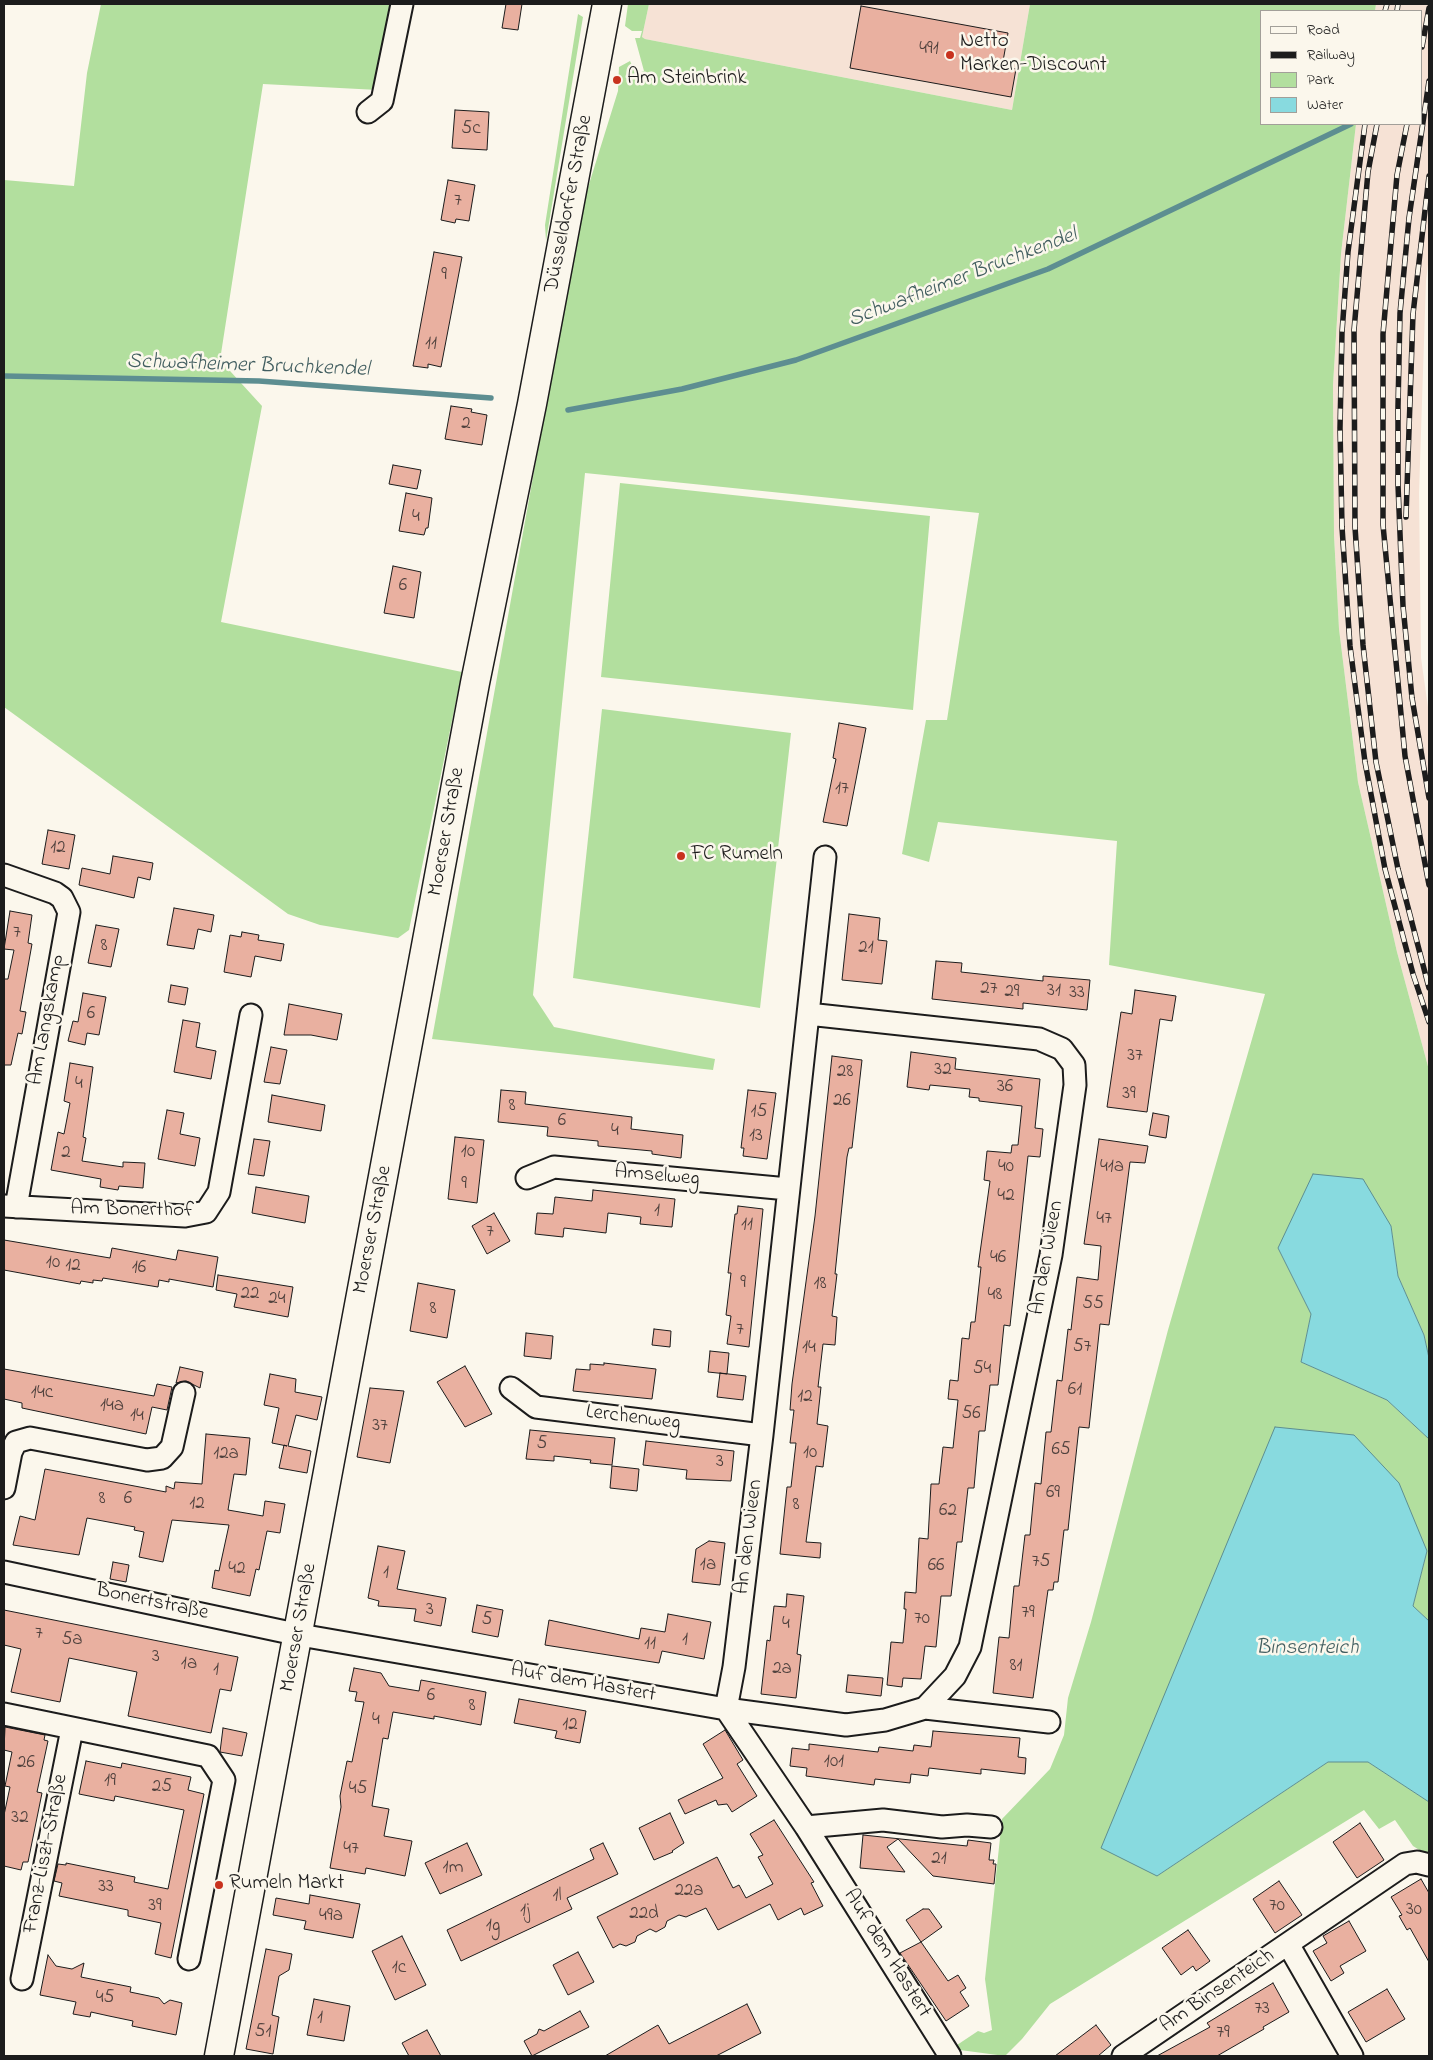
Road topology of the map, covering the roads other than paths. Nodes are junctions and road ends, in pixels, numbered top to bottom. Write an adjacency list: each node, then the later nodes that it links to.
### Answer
1 (402, 4): 3 (street)
2 (607, 4): 4 (main road, Düsseldorfer Straße)
3 (368, 112)
4 (532, 404): 17 (main road, Moerser Straße)
5 (825, 857): 7 (street, An den Wieen)
6 (4, 875): 11 (street, Am Langskamp)
7 (808, 1014): 10 (street, An den Wieen); 18 (street, An den Wieen)
8 (250, 1015): 11 (street, Am Bonerthof)
9 (527, 1178): 10 (street, Amselweg)
10 (788, 1189): 14 (street, An den Wieen)
11 (10, 1206)
12 (511, 1388): 14 (street, Lerchenweg)
13 (184, 1393): 15 (street)
14 (762, 1435): 19 (street, An den Wieen)
15 (4, 1488)
16 (4, 1572): 17 (street, Bonertstraße)
17 (300, 1634): 19 (street, Auf dem Hastert); 29 (main road, Moerser Straße)
18 (925, 1708): 19 (street, An den Wieen); 21 (street, An den Wieen)
19 (726, 1710): 23 (street, Auf dem Hastert)
20 (4, 1714): 22 (street)
21 (1049, 1722)
22 (72, 1729): 27 (street); 28 (street, Franz-Liszt-Straße)
23 (806, 1827): 24 (street); 30 (street, Auf dem Hastert)
24 (991, 1827)
25 (1429, 1865): 26 (street, Am Binsenteich)
26 (1288, 1944): 31 (street, Am Binsenteich); 32 (street, Am Binsenteich)
27 (189, 1959)
28 (22, 1979)
29 (220, 2056)
30 (950, 2056)
31 (1123, 2056)
32 (1352, 2056)

